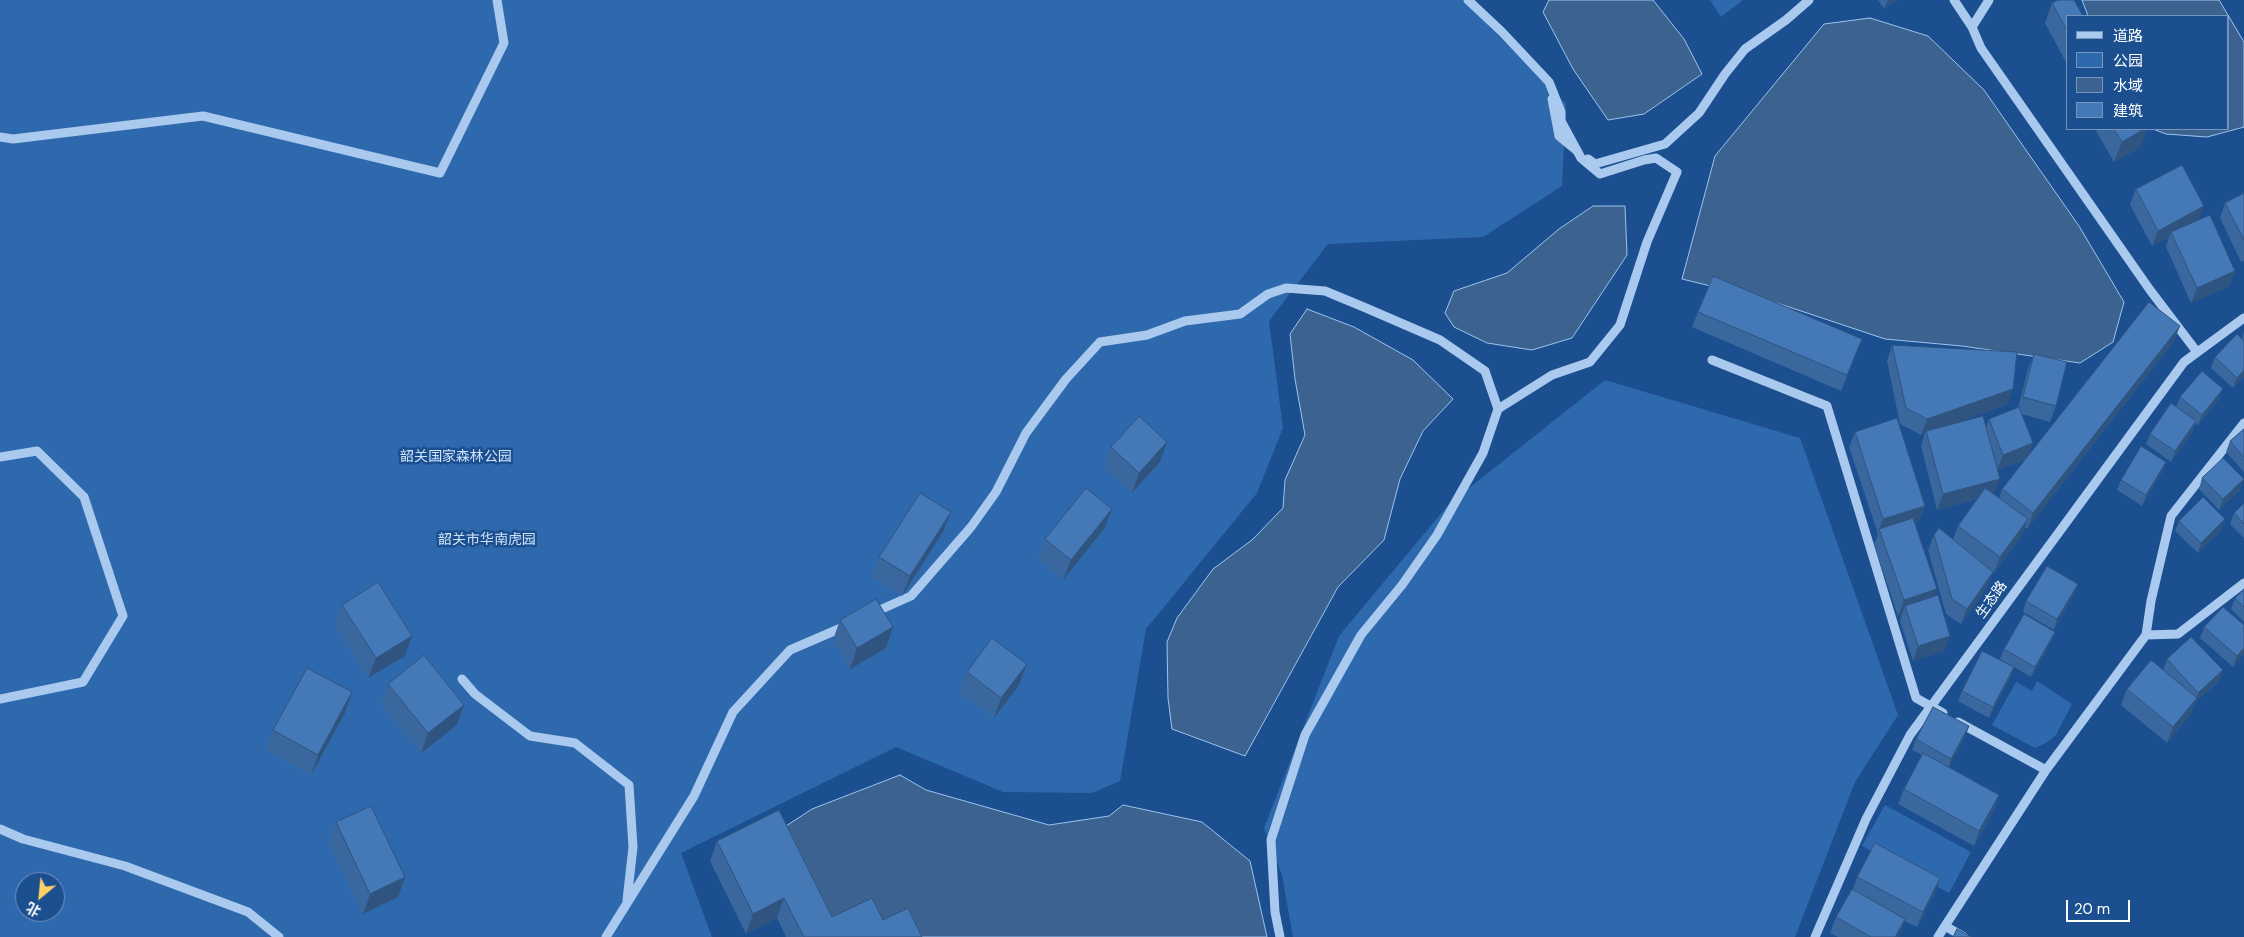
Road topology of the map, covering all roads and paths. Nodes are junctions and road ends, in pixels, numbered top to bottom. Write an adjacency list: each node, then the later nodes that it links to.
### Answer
1 (497, 0): 8 (street)
2 (1468, 0): 9 (street)
3 (1809, 0): 9 (street)
4 (1954, 0): 6 (street)
5 (1989, 0): 6 (street)
6 (1972, 27): 11 (street)
7 (1552, 98): 9 (street)
8 (0, 137)
9 (1577, 150): 13 (street)
10 (2244, 318): 11 (street, 生态路)
11 (2197, 352): 20 (street, 生态路)
12 (1712, 360): 20 (street)
13 (1498, 409): 23 (street); 27 (street)
14 (2244, 423): 17 (street)
15 (0, 457): 19 (street)
16 (2244, 583): 17 (street)
17 (2146, 635): 21 (street)
18 (462, 679): 23 (street)
19 (0, 699)
20 (1931, 707): 21 (street); 28 (street, 生态路)
21 (2046, 770): 24 (street)
22 (0, 829): 25 (street)
23 (627, 903): 26 (street)
24 (1945, 926): 29 (street); 30 (street)
25 (279, 937)
26 (606, 937)
27 (1280, 937)
28 (1815, 937)
29 (1938, 937)
30 (1964, 937)

